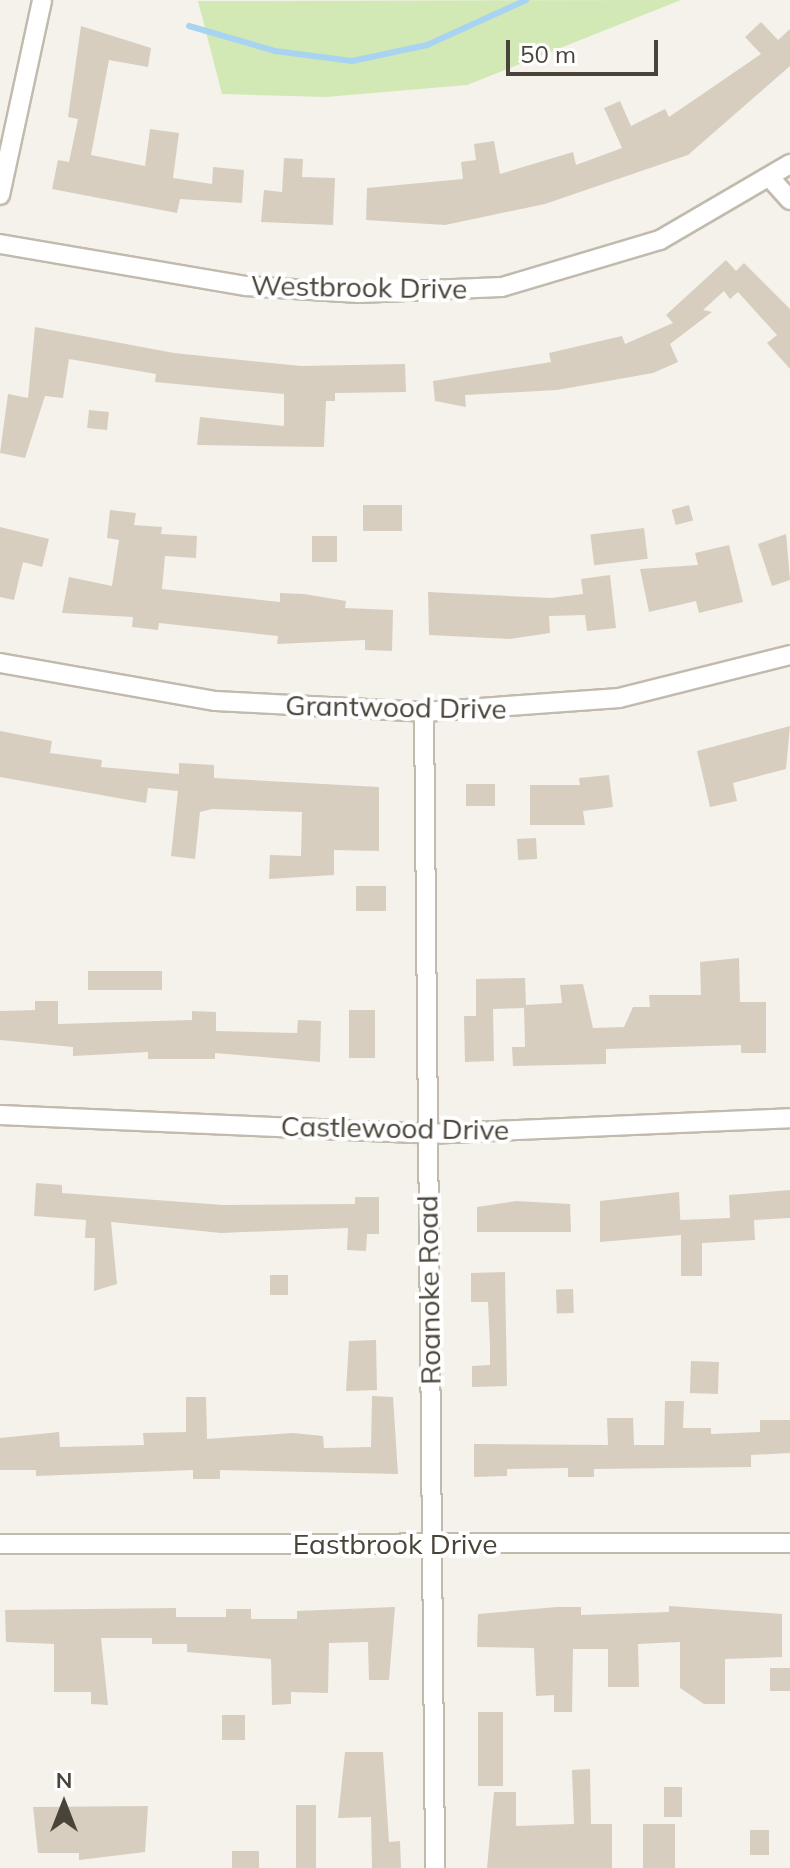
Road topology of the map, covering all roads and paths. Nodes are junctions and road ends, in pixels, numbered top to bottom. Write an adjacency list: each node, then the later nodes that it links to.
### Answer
1 (42, 0): 4 (street)
2 (790, 164): 3 (street, Westbrook Drive)
3 (772, 180): 5 (street); 6 (street, Westbrook Drive)
4 (0, 195)
5 (790, 200)
6 (3, 245): 7 (street)
7 (0, 266)
8 (790, 655): 10 (street, Grantwood Drive)
9 (0, 663): 10 (street, Grantwood Drive)
10 (424, 712): 13 (street, Roanoke Road)
11 (0, 1115): 13 (street, Castlewood Drive)
12 (790, 1118): 13 (street, Castlewood Drive)
13 (427, 1134): 16 (street, Roanoke Road)
14 (790, 1543): 16 (street, Eastbrook Drive)
15 (0, 1544): 16 (street, Eastbrook Drive)
16 (433, 1544): 17 (street, Roanoke Road)
17 (435, 1868)

